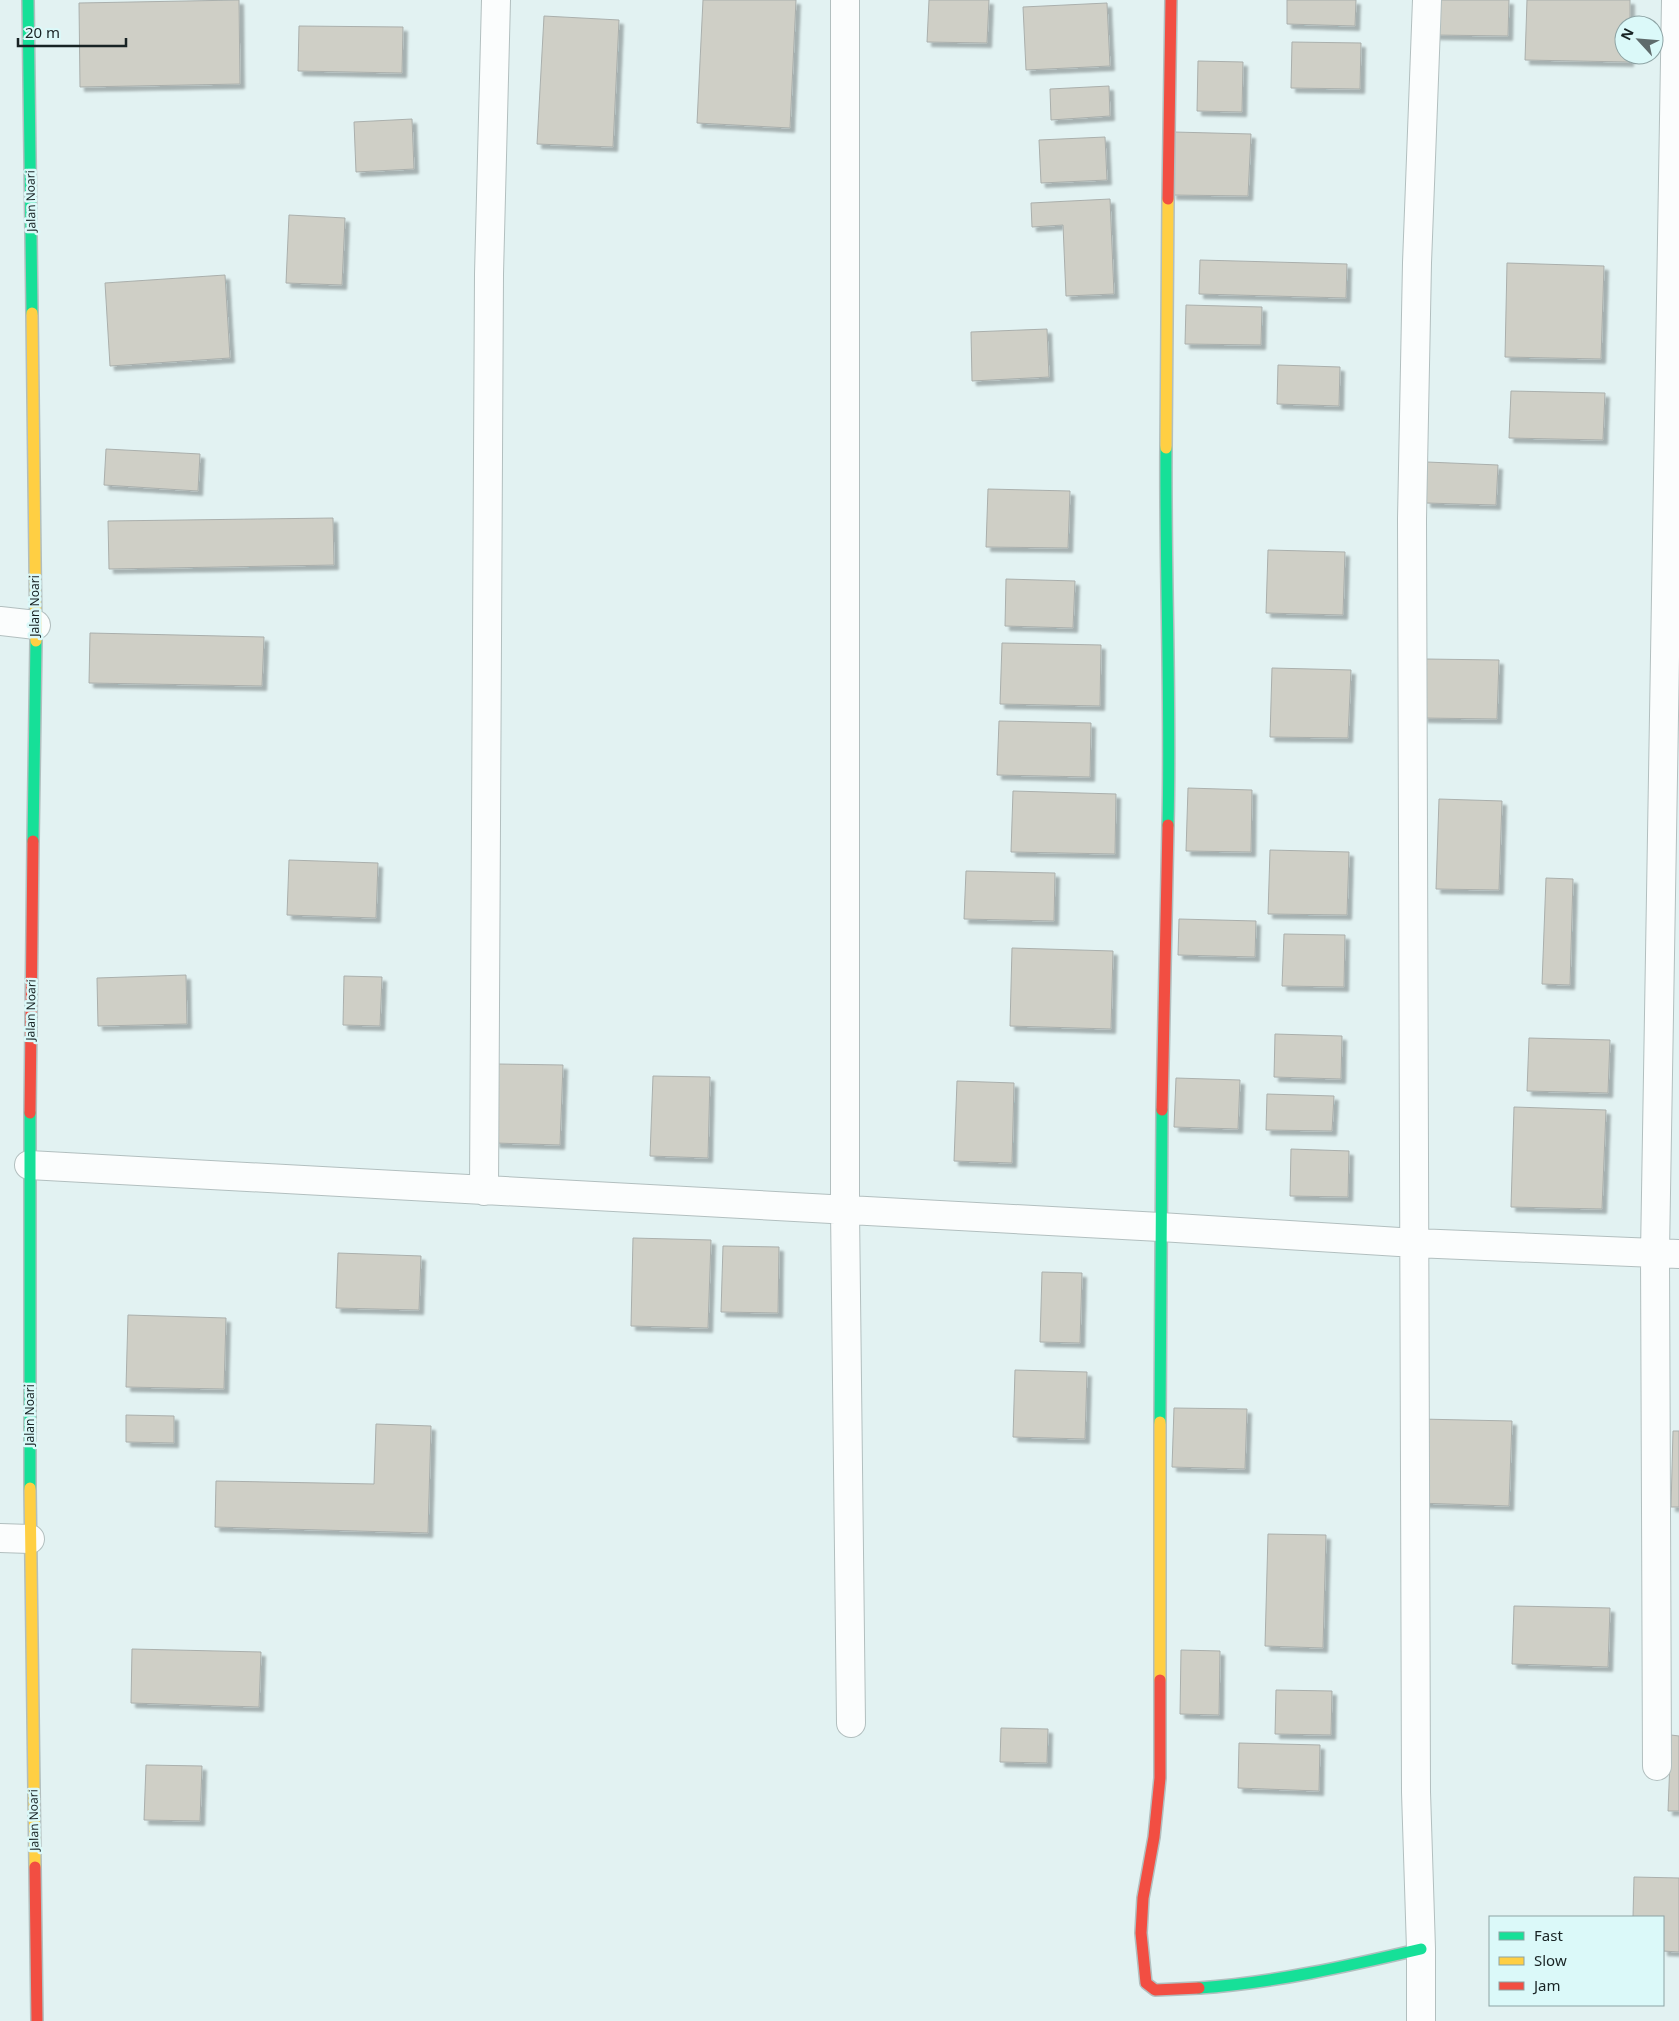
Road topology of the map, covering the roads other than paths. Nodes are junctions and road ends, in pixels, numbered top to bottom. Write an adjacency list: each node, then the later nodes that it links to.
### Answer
1 (28, 0): 8 (street, Jalan Noari)
2 (496, 0): 10 (street)
3 (844, 0): 11 (street)
4 (1171, 0): 12 (street)
5 (1427, 0): 13 (street)
6 (1676, 0): 14 (street)
7 (0, 622): 8 (street)
8 (36, 625): 9 (street, Jalan Noari)
9 (29, 1166): 10 (street); 16 (street, Jalan Noari)
10 (484, 1191): 11 (street)
11 (845, 1210): 12 (street); 17 (street)
12 (1160, 1227): 13 (street); 19 (street)
13 (1415, 1244): 14 (street); 19 (street)
14 (1667, 1254): 18 (street)
15 (0, 1538): 16 (street)
16 (30, 1539): 20 (street, Jalan Noari)
17 (851, 1723)
18 (1657, 1766)
19 (1422, 1949): 21 (street)
20 (37, 2021)
21 (1421, 2021)

